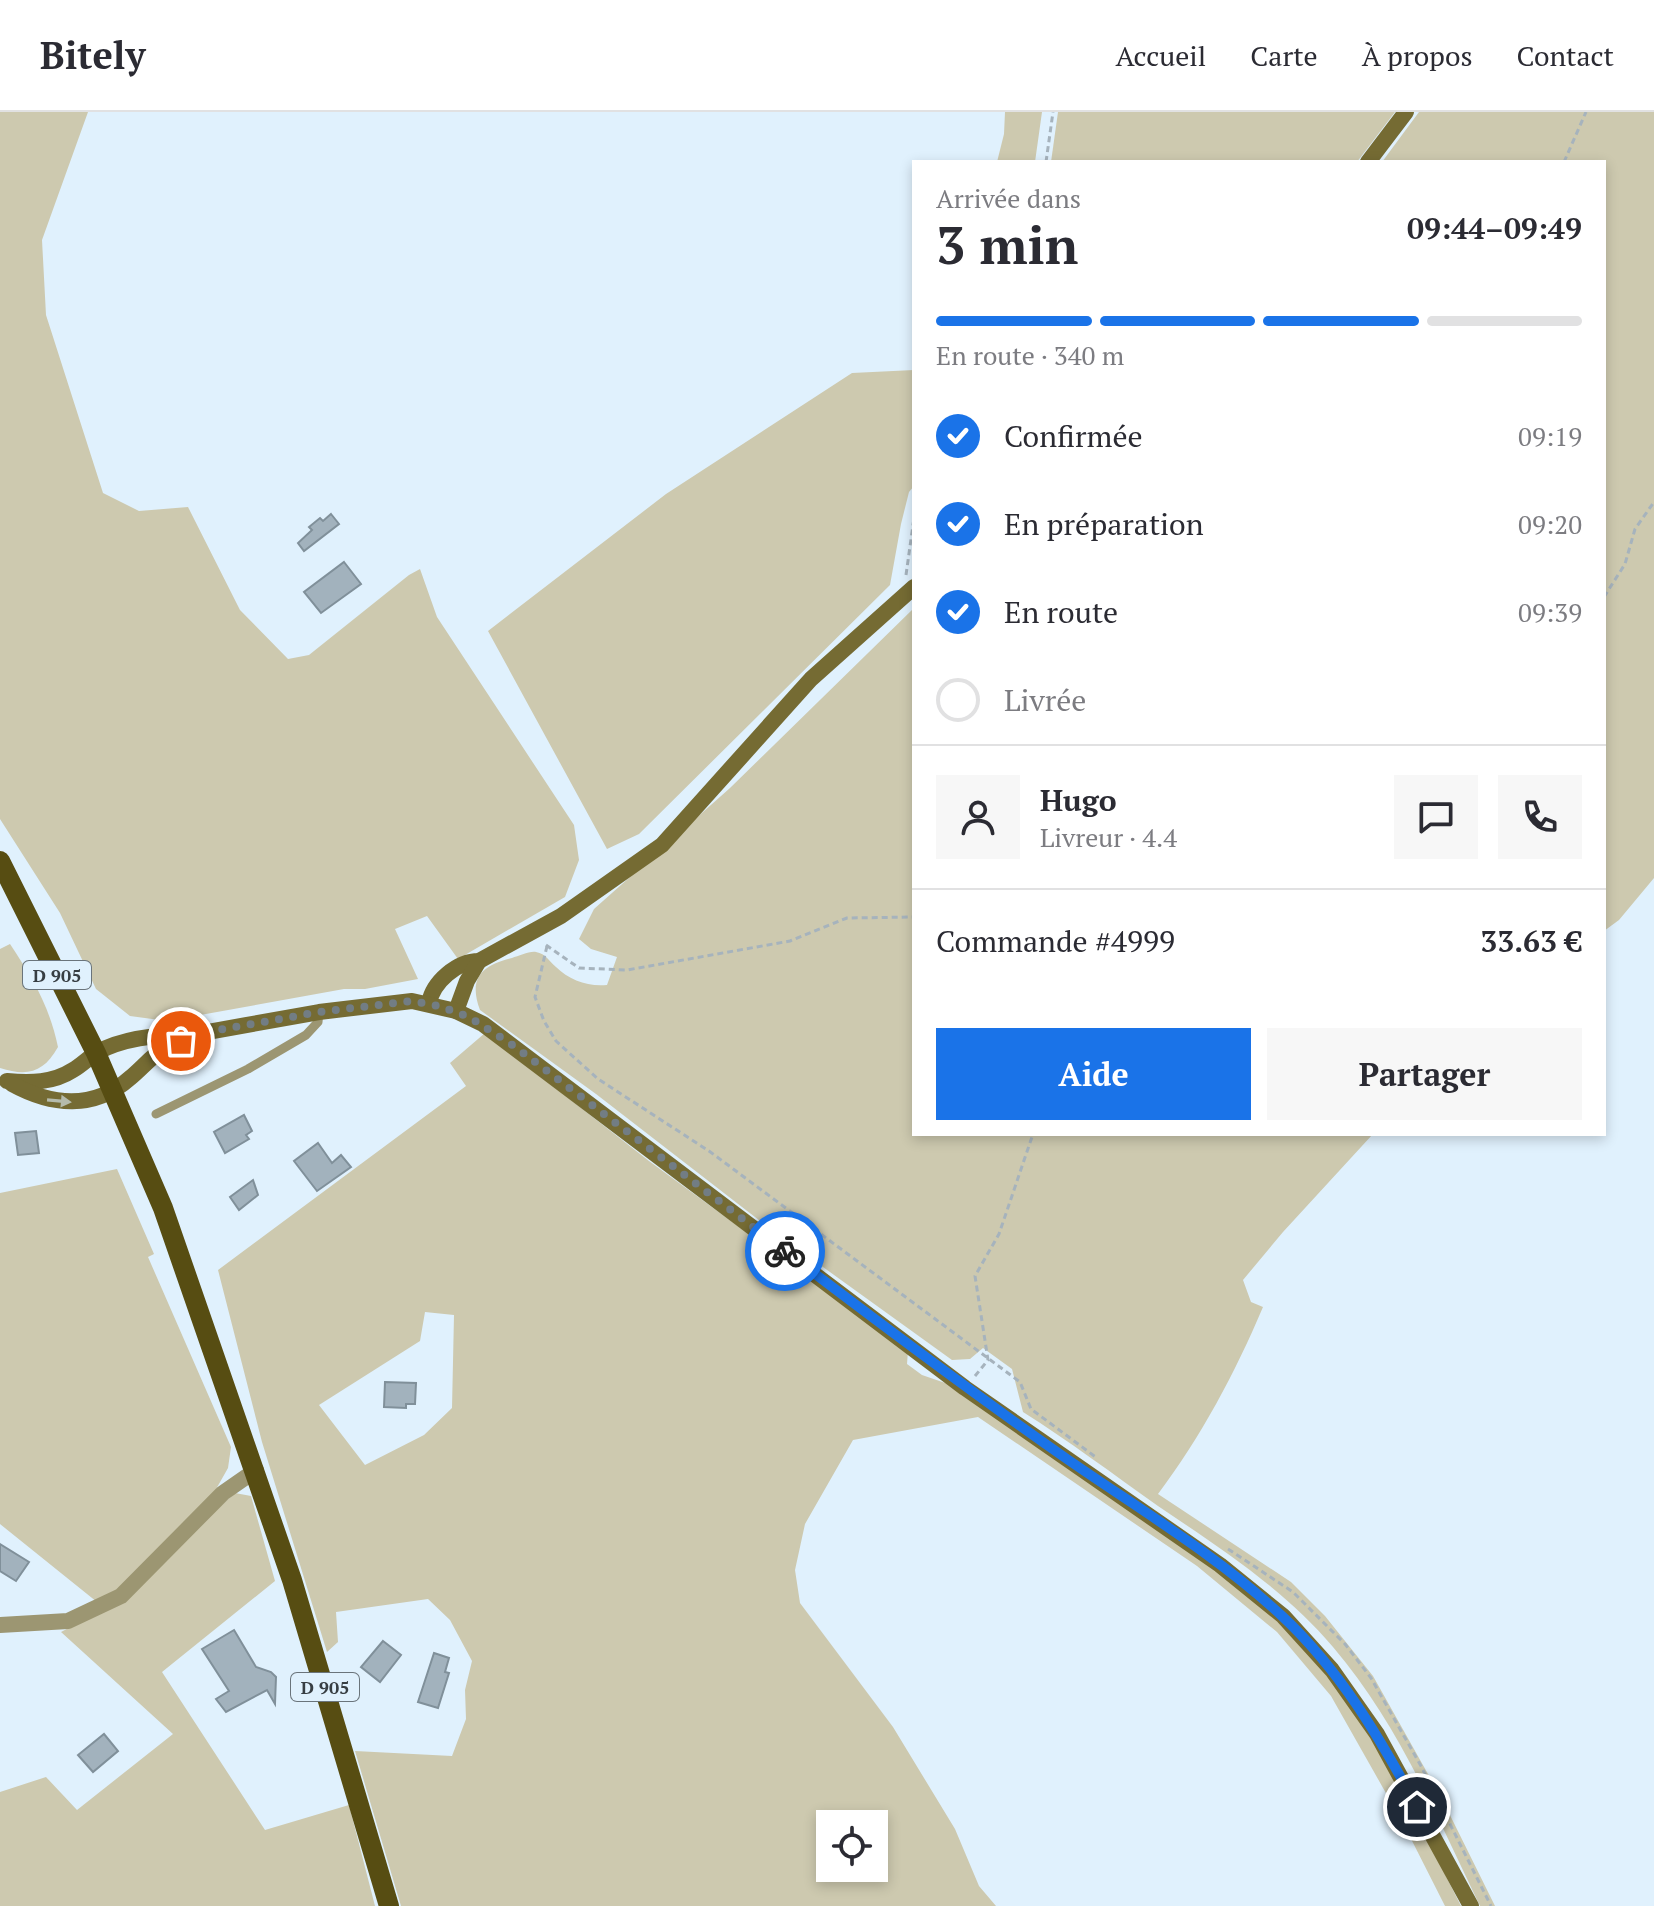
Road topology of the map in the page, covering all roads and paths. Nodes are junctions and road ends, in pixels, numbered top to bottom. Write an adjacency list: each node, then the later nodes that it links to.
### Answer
1 (1053, 112): 4 (path)
2 (1406, 112): 5 (street)
3 (1586, 112): 6 (path)
4 (1046, 160)
5 (1370, 160)
6 (1565, 160)
7 (1654, 502): 10 (path)
8 (912, 542): 9 (path)
9 (908, 591): 13 (street)
10 (1606, 594)
11 (0, 861): 19 (main road, D 905)
12 (912, 917): 13 (path)
13 (530, 934): 14 (street)
14 (479, 961): 15 (street); 16 (street)
15 (429, 1003): 16 (street); 17 (street)
16 (456, 1011): 24 (street)
17 (319, 1012): 18 (street); 22 (lane)
18 (196, 1034): 19 (street); 21 (street)
19 (96, 1053): 20 (street); 21 (main road, D 905)
20 (4, 1080): 21 (street, one-way to 21)
21 (113, 1089): 25 (main road, D 905)
22 (156, 1114)
23 (1032, 1136): 24 (path)
24 (965, 1388): 28 (street)
25 (256, 1470): 26 (street); 27 (main road, D 905)
26 (0, 1625)
27 (389, 1906)
28 (1471, 1906)

